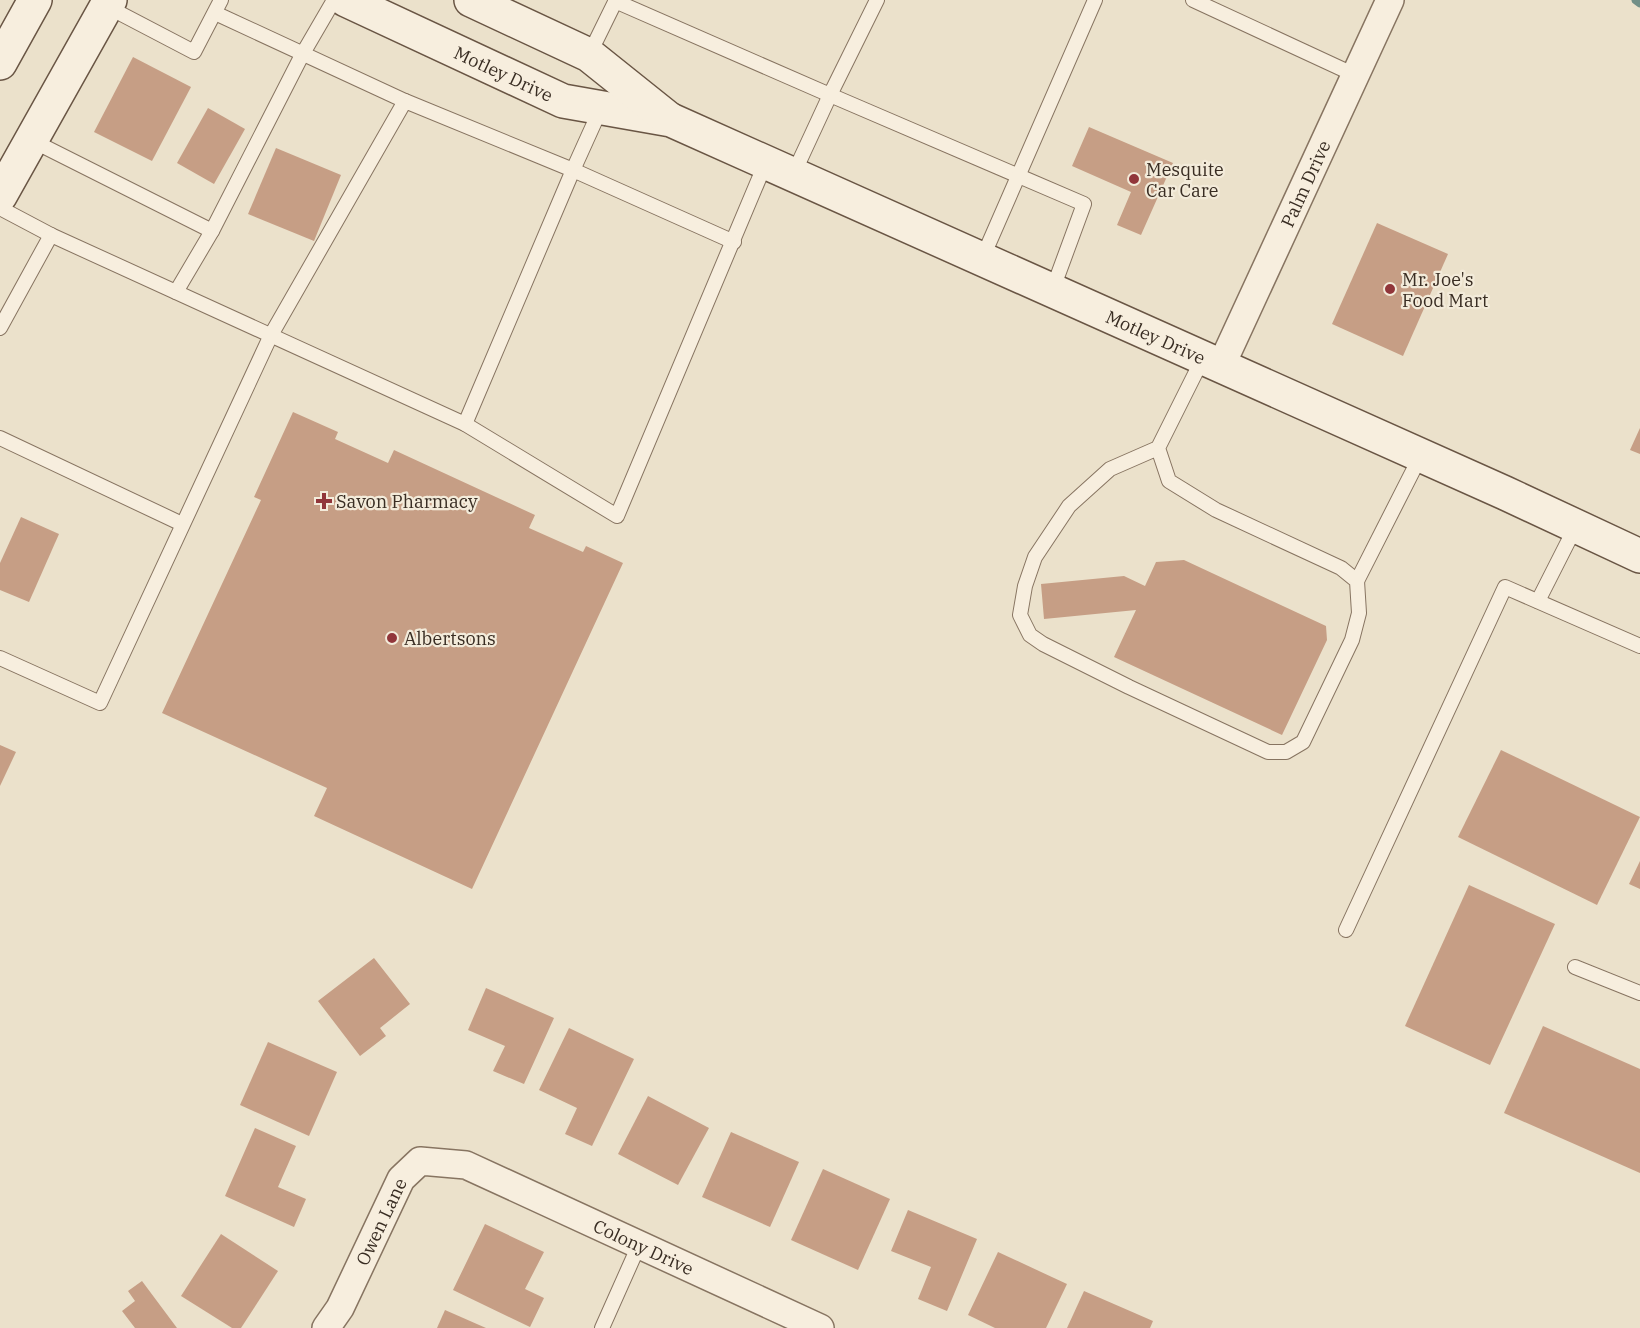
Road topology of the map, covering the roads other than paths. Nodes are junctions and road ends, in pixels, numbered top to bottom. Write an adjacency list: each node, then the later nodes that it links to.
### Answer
1 (35, 0): 15 (main road)
2 (221, 0): 12 (lane)
3 (334, 0): 13 (lane)
4 (346, 0): 19 (main road, Motley Drive)
5 (471, 0): 14 (main road, Motley Drive)
6 (877, 0): 17 (lane)
7 (1095, 0): 24 (lane)
8 (1192, 0): 16 (lane)
9 (1390, 0): 16 (street, Palm Drive)
10 (615, 1): 14 (lane); 17 (lane)
11 (108, 3): 12 (lane); 21 (main road)
12 (214, 13): 13 (lane)
13 (302, 55): 18 (lane); 27 (lane)
14 (589, 55): 20 (main road, Motley Drive)
15 (1, 58)
16 (1355, 75): 35 (street, Palm Drive)
17 (830, 94): 22 (lane); 24 (lane)
18 (405, 101): 23 (lane); 34 (lane)
19 (601, 108): 20 (main road, Motley Drive); 23 (lane)
20 (671, 120): 22 (main road, Motley Drive)
21 (31, 140): 25 (main road); 27 (lane)
22 (780, 169): 29 (lane); 30 (main road, Motley Drive)
23 (573, 170): 29 (lane); 36 (lane)
24 (1018, 176): 30 (lane); 31 (lane)
25 (0, 195)
26 (0, 208): 28 (lane)
27 (212, 231): 32 (lane)
28 (51, 235): 32 (lane); 33 (lane)
29 (734, 242): 36 (lane)
30 (982, 259): 31 (main road, Motley Drive)
31 (1052, 291): 35 (main road, Motley Drive)
32 (176, 292): 34 (lane)
33 (0, 328)
34 (271, 335): 36 (lane); 40 (lane)
35 (1212, 362): 38 (lane); 39 (main road, Motley Drive)
36 (465, 424)
37 (0, 438): 40 (lane)
38 (1158, 448): 43 (lane); 43 (lane)
39 (1421, 455): 41 (main road, Motley Drive); 43 (lane)
40 (182, 524): 46 (lane)
41 (1576, 526): 42 (main road, Motley Drive); 44 (lane)
42 (1640, 556)
43 (1357, 581)
44 (1538, 601): 45 (lane); 47 (lane)
45 (1640, 646)
46 (0, 658)
47 (1346, 930)
48 (1575, 967): 49 (lane)
49 (1640, 993)
50 (466, 1165): 51 (street, Colony Drive); 52 (street, Owen Lane)
51 (639, 1245): 53 (lane); 54 (street, Colony Drive)
52 (326, 1328)
53 (602, 1328)
54 (820, 1328)

